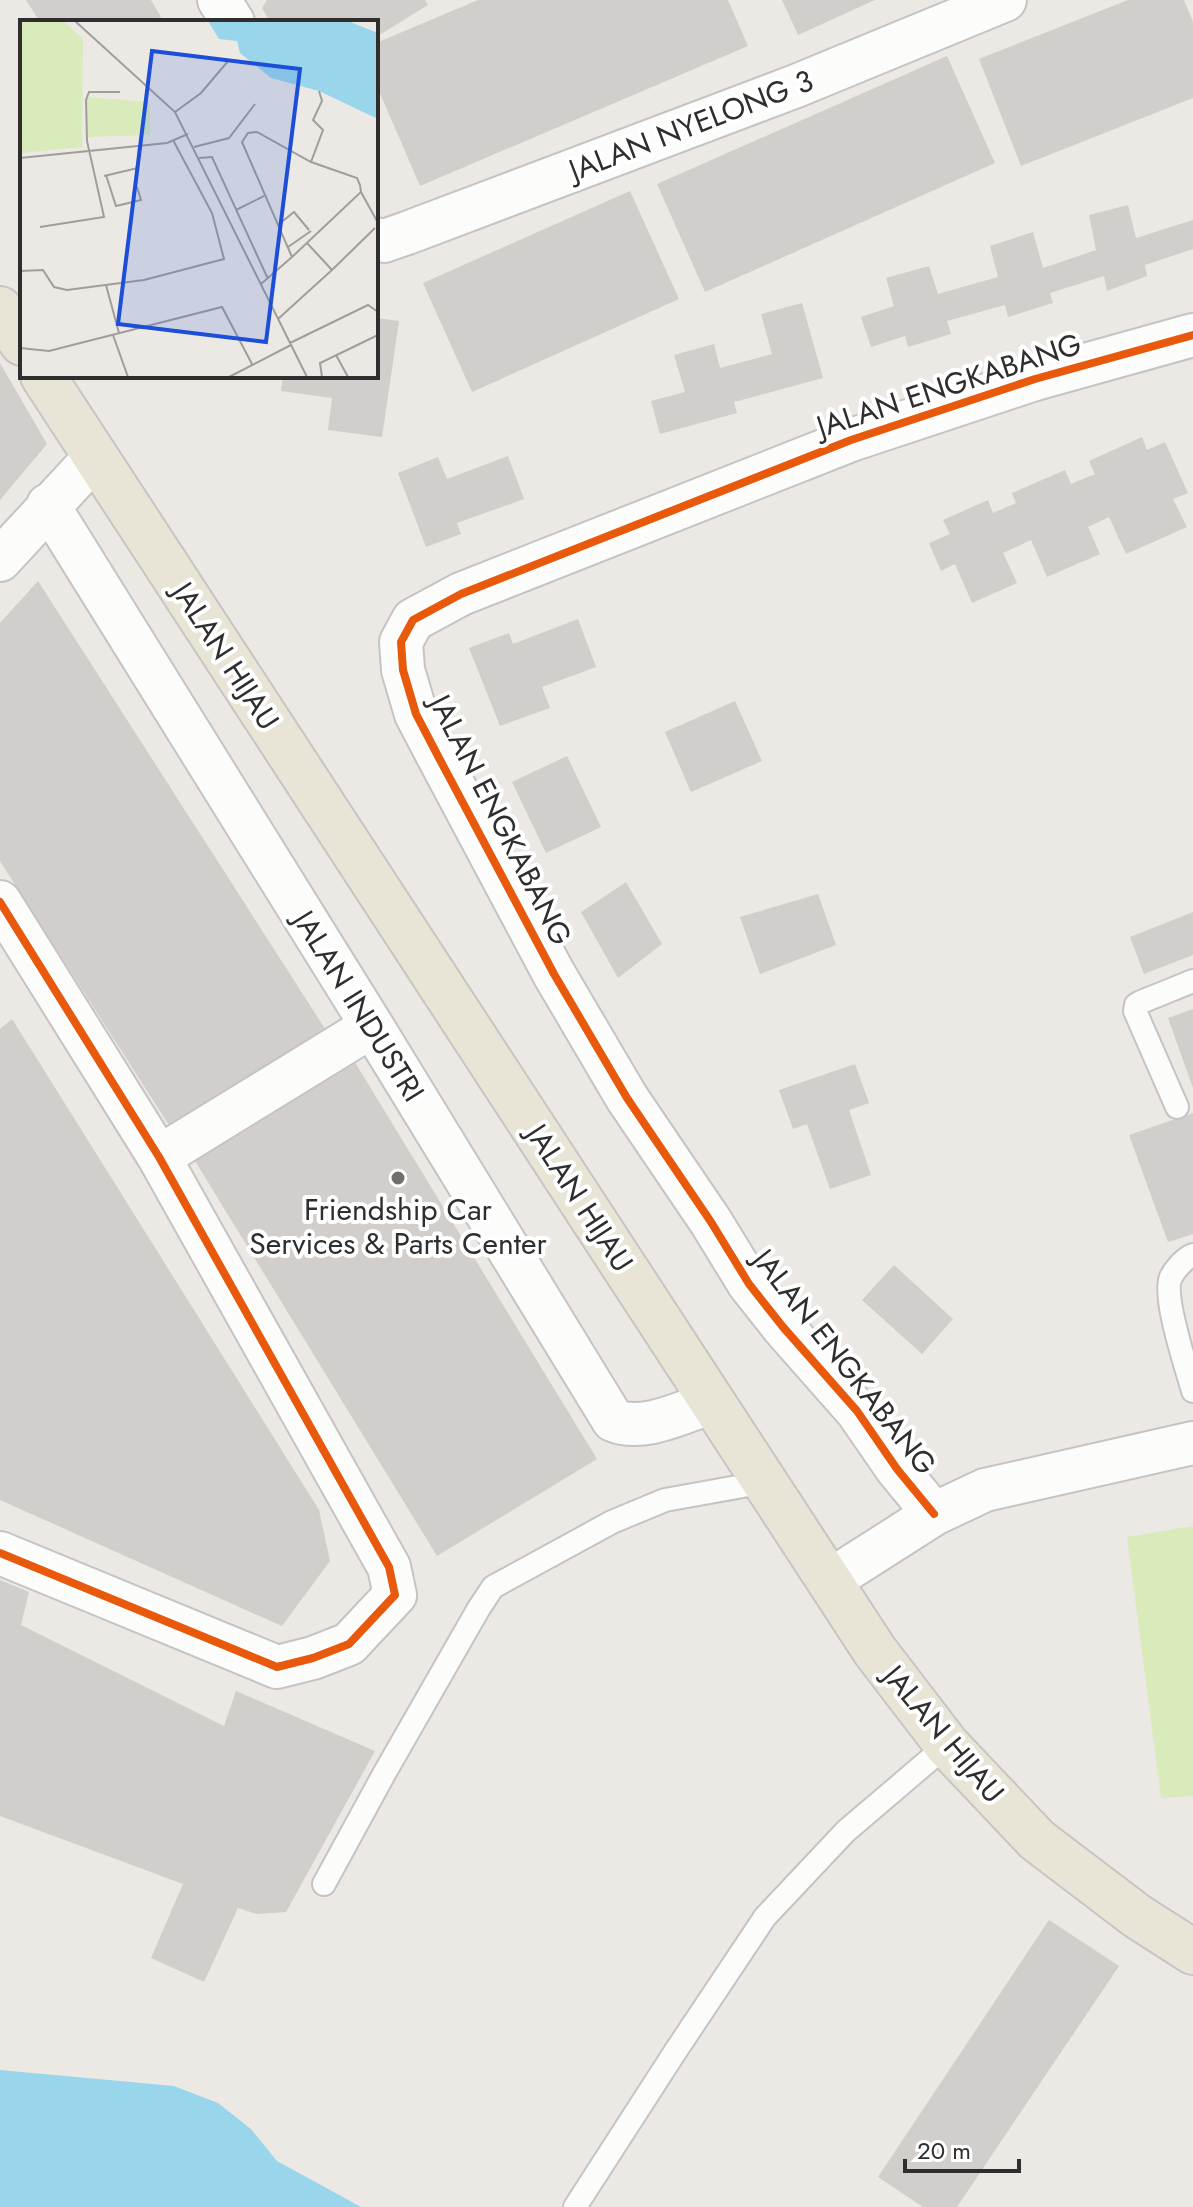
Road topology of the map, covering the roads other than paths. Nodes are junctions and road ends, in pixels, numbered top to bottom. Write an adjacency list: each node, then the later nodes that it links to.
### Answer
1 (219, 0): 3 (street)
2 (1005, 0): 4 (street, JALAN NYELONG 3)
3 (232, 20)
4 (378, 240)
5 (0, 309): 7 (main road)
6 (1193, 335): 23 (street, JALAN ENGKABANG)
7 (20, 340)
8 (44, 378): 9 (main road, JALAN HIJAU)
9 (96, 456): 10 (street); 20 (main road, JALAN HIJAU)
10 (48, 505): 11 (street); 15 (street, JALAN INDUSTRI)
11 (0, 560)
12 (0, 902): 13 (street)
13 (12, 953): 17 (street)
14 (1193, 981): 16 (lane)
15 (372, 1026): 17 (street); 20 (street, JALAN INDUSTRI)
16 (1177, 1107)
17 (159, 1157): 24 (street)
18 (1193, 1255): 19 (lane)
19 (1193, 1391)
20 (712, 1402): 22 (main road, JALAN HIJAU)
21 (1193, 1443): 23 (street)
22 (765, 1482): 25 (main road, JALAN HIJAU); 27 (lane)
23 (934, 1514): 25 (street)
24 (0, 1553)
25 (829, 1581): 26 (main road, JALAN HIJAU)
26 (947, 1745): 28 (main road, JALAN HIJAU); 29 (lane)
27 (324, 1884)
28 (1193, 1952)
29 (575, 2207)

